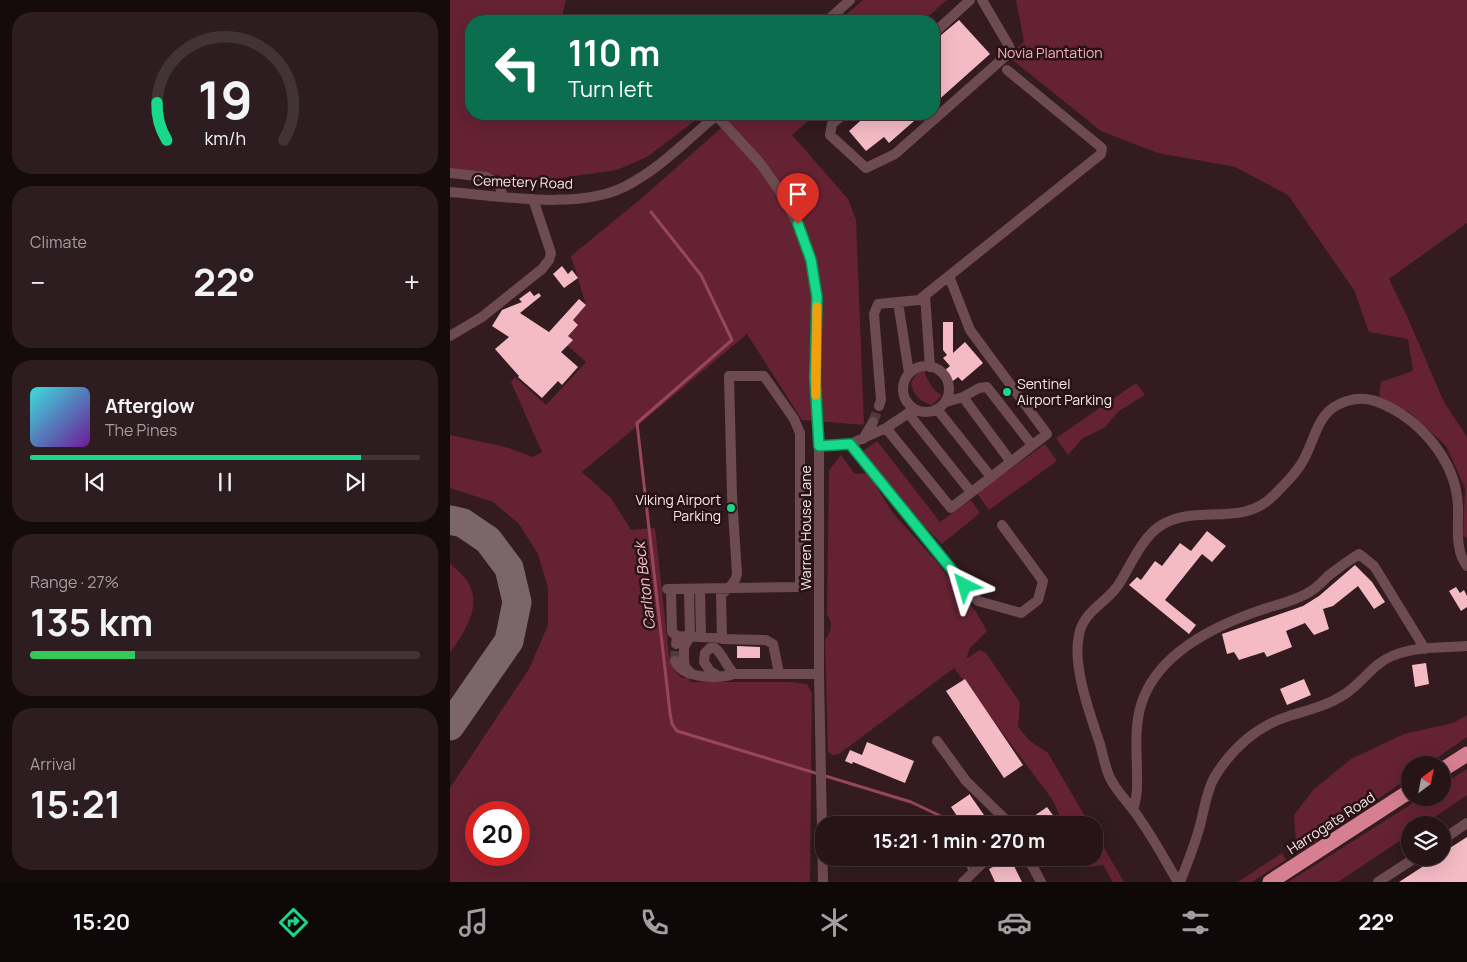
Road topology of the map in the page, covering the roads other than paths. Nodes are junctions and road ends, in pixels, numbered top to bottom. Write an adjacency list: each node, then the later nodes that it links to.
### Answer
1 (850, 0): 4 (street)
2 (970, 0): 5 (street)
3 (982, 0): 7 (street)
4 (834, 15)
5 (940, 28)
6 (1007, 70): 16 (street)
7 (940, 114)
8 (710, 120): 15 (street, Cemetery Road)
9 (722, 120): 32 (street, Warren House Lane)
10 (837, 120): 11 (street)
11 (933, 120)
12 (450, 174): 14 (street)
13 (450, 192): 14 (street, Cemetery Road)
14 (504, 196): 15 (street, Cemetery Road)
15 (533, 199): 19 (street)
16 (949, 276): 17 (street); 31 (street)
17 (922, 298): 18 (street); 20 (street)
18 (898, 302): 21 (street); 24 (street)
19 (450, 336)
20 (930, 366): 21 (street); 23 (street)
21 (909, 373): 26 (street)
22 (963, 397): 23 (street); 31 (street); 33 (street)
23 (946, 402): 25 (street)
24 (879, 406)
25 (938, 409): 26 (street); 34 (street)
26 (912, 411): 28 (street); 35 (street)
27 (873, 422): 29 (street)
28 (886, 428): 29 (street); 35 (street)
29 (863, 440): 30 (street)
30 (850, 444): 32 (street); 36 (street)
31 (1032, 445): 33 (street)
32 (819, 446): 48 (street, Warren House Lane)
33 (1011, 462): 34 (street)
34 (991, 477): 35 (street)
35 (971, 492)
36 (1002, 525)
37 (1467, 566): 54 (street)
38 (683, 589): 39 (street); 40 (street); 40 (street)
39 (727, 589): 39 (street); 41 (street)
40 (687, 638): 41 (street); 46 (street)
41 (722, 638): 45 (street)
42 (1467, 646): 43 (street)
43 (1425, 649): 54 (street); 64 (street)
44 (675, 661): 46 (street)
45 (779, 673): 47 (street); 48 (street)
46 (692, 674): 49 (street)
47 (734, 674): 49 (street); 49 (street)
48 (819, 674): 61 (street, Warren House Lane)
49 (718, 676)
50 (936, 741): 55 (street)
51 (1467, 754): 52 (highway)
52 (1451, 764)
53 (1401, 797): 65 (highway, Harrogate Road)
54 (1133, 810): 64 (street)
55 (1002, 816)
56 (1467, 824): 57 (street)
57 (1451, 834)
58 (979, 866): 62 (street)
59 (1032, 866): 63 (street)
60 (1403, 866): 66 (street)
61 (823, 882)
62 (963, 882)
63 (1041, 882)
64 (1179, 882)
65 (1270, 882)
66 (1378, 882)

